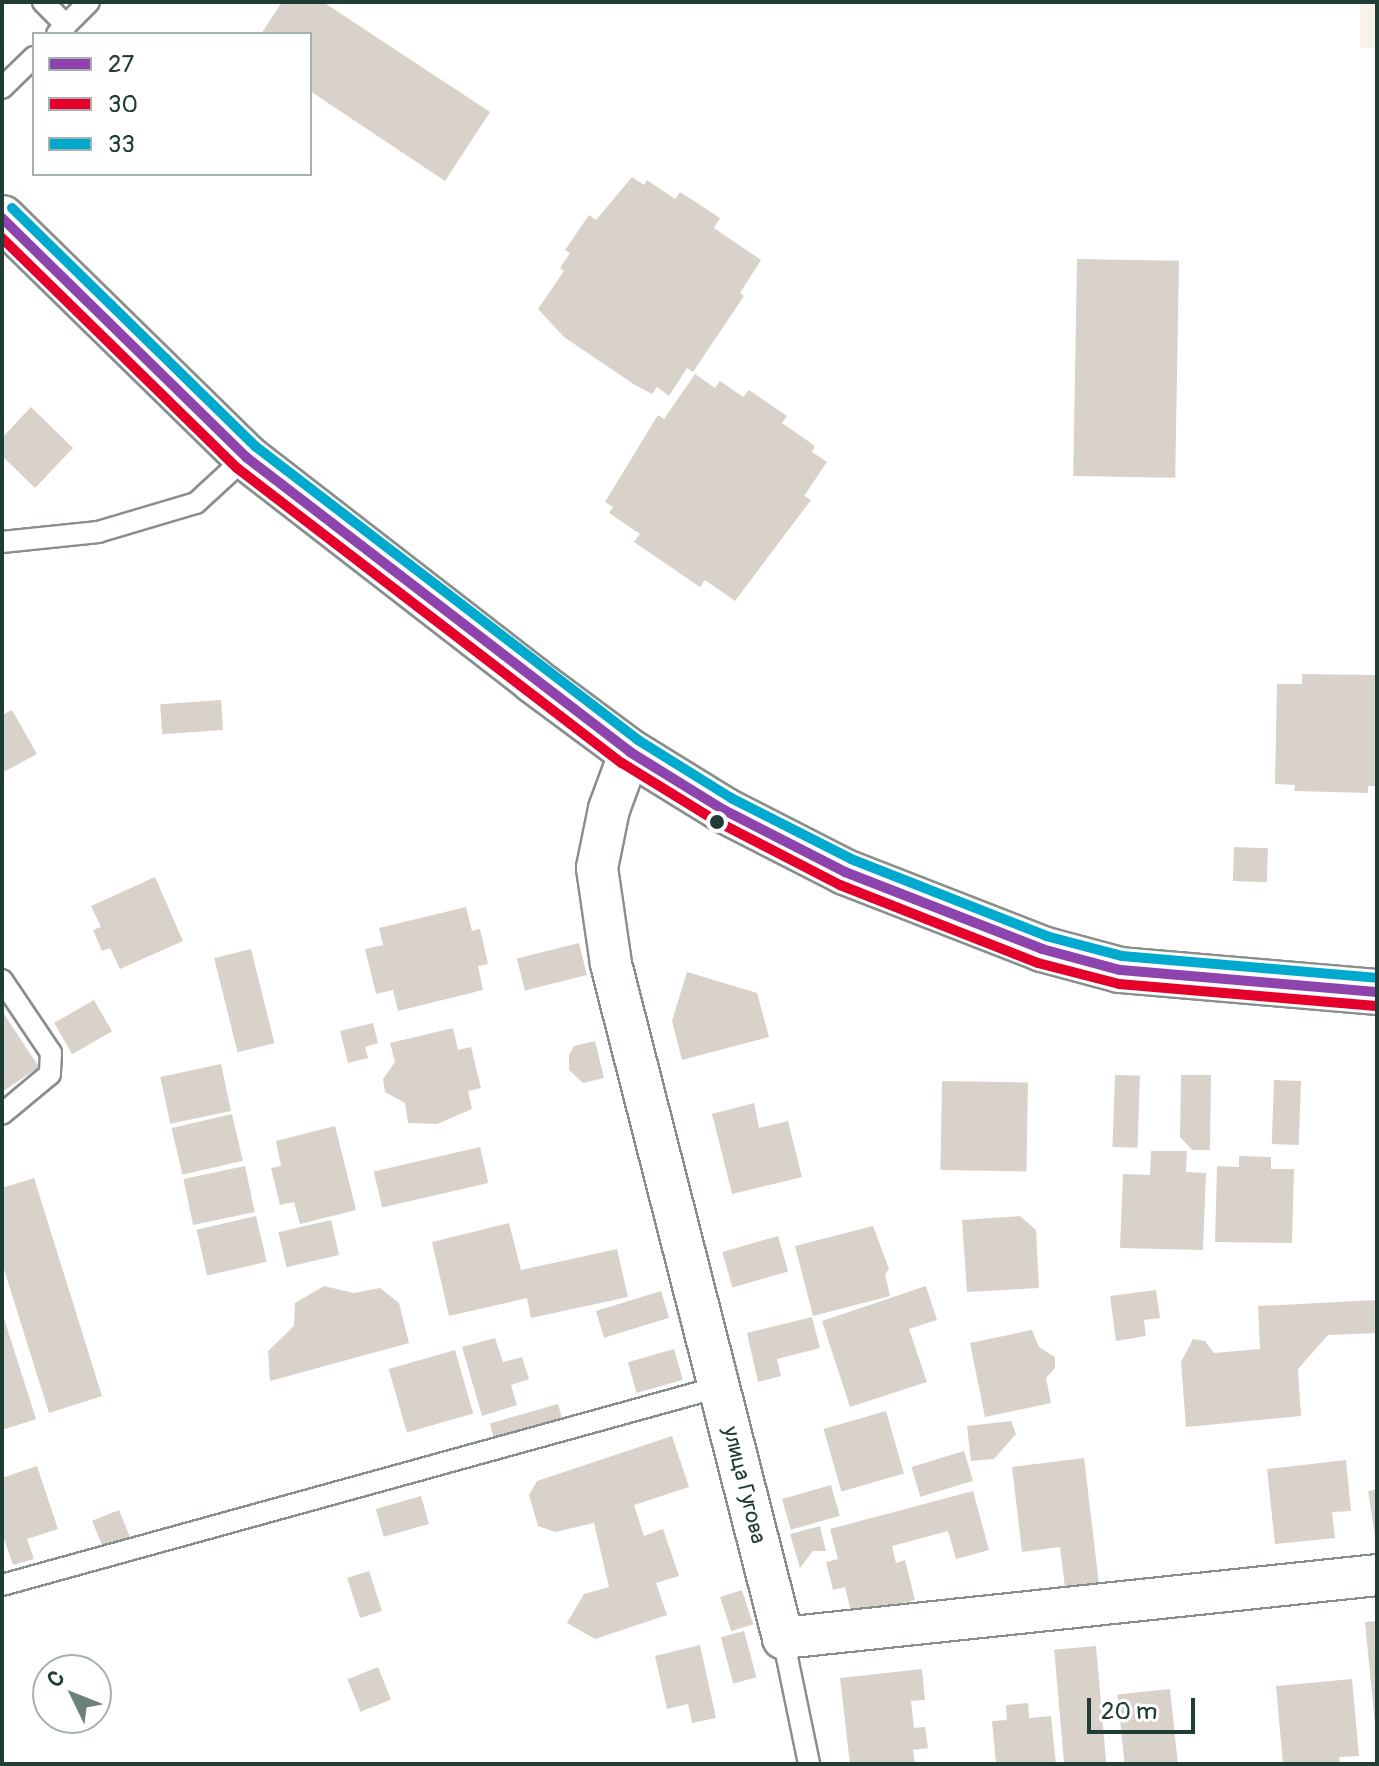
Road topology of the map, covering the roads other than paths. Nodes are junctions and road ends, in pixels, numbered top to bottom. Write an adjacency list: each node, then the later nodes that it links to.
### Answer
1 (43, 2): 3 (lane)
2 (89, 2): 3 (lane)
3 (61, 30)
4 (32, 59): 5 (lane)
5 (2, 88)
6 (2, 218): 7 (main road)
7 (246, 457): 8 (lane); 9 (main road)
8 (2, 542)
9 (630, 752): 11 (main road); 13 (street, улица Гугова)
10 (2, 980): 12 (lane)
11 (1377, 992)
12 (2, 1114)
13 (719, 1387): 15 (lane); 16 (street, улица Гугова)
14 (1377, 1575): 16 (street)
15 (2, 1585)
16 (783, 1638): 17 (lane)
17 (809, 1764)

